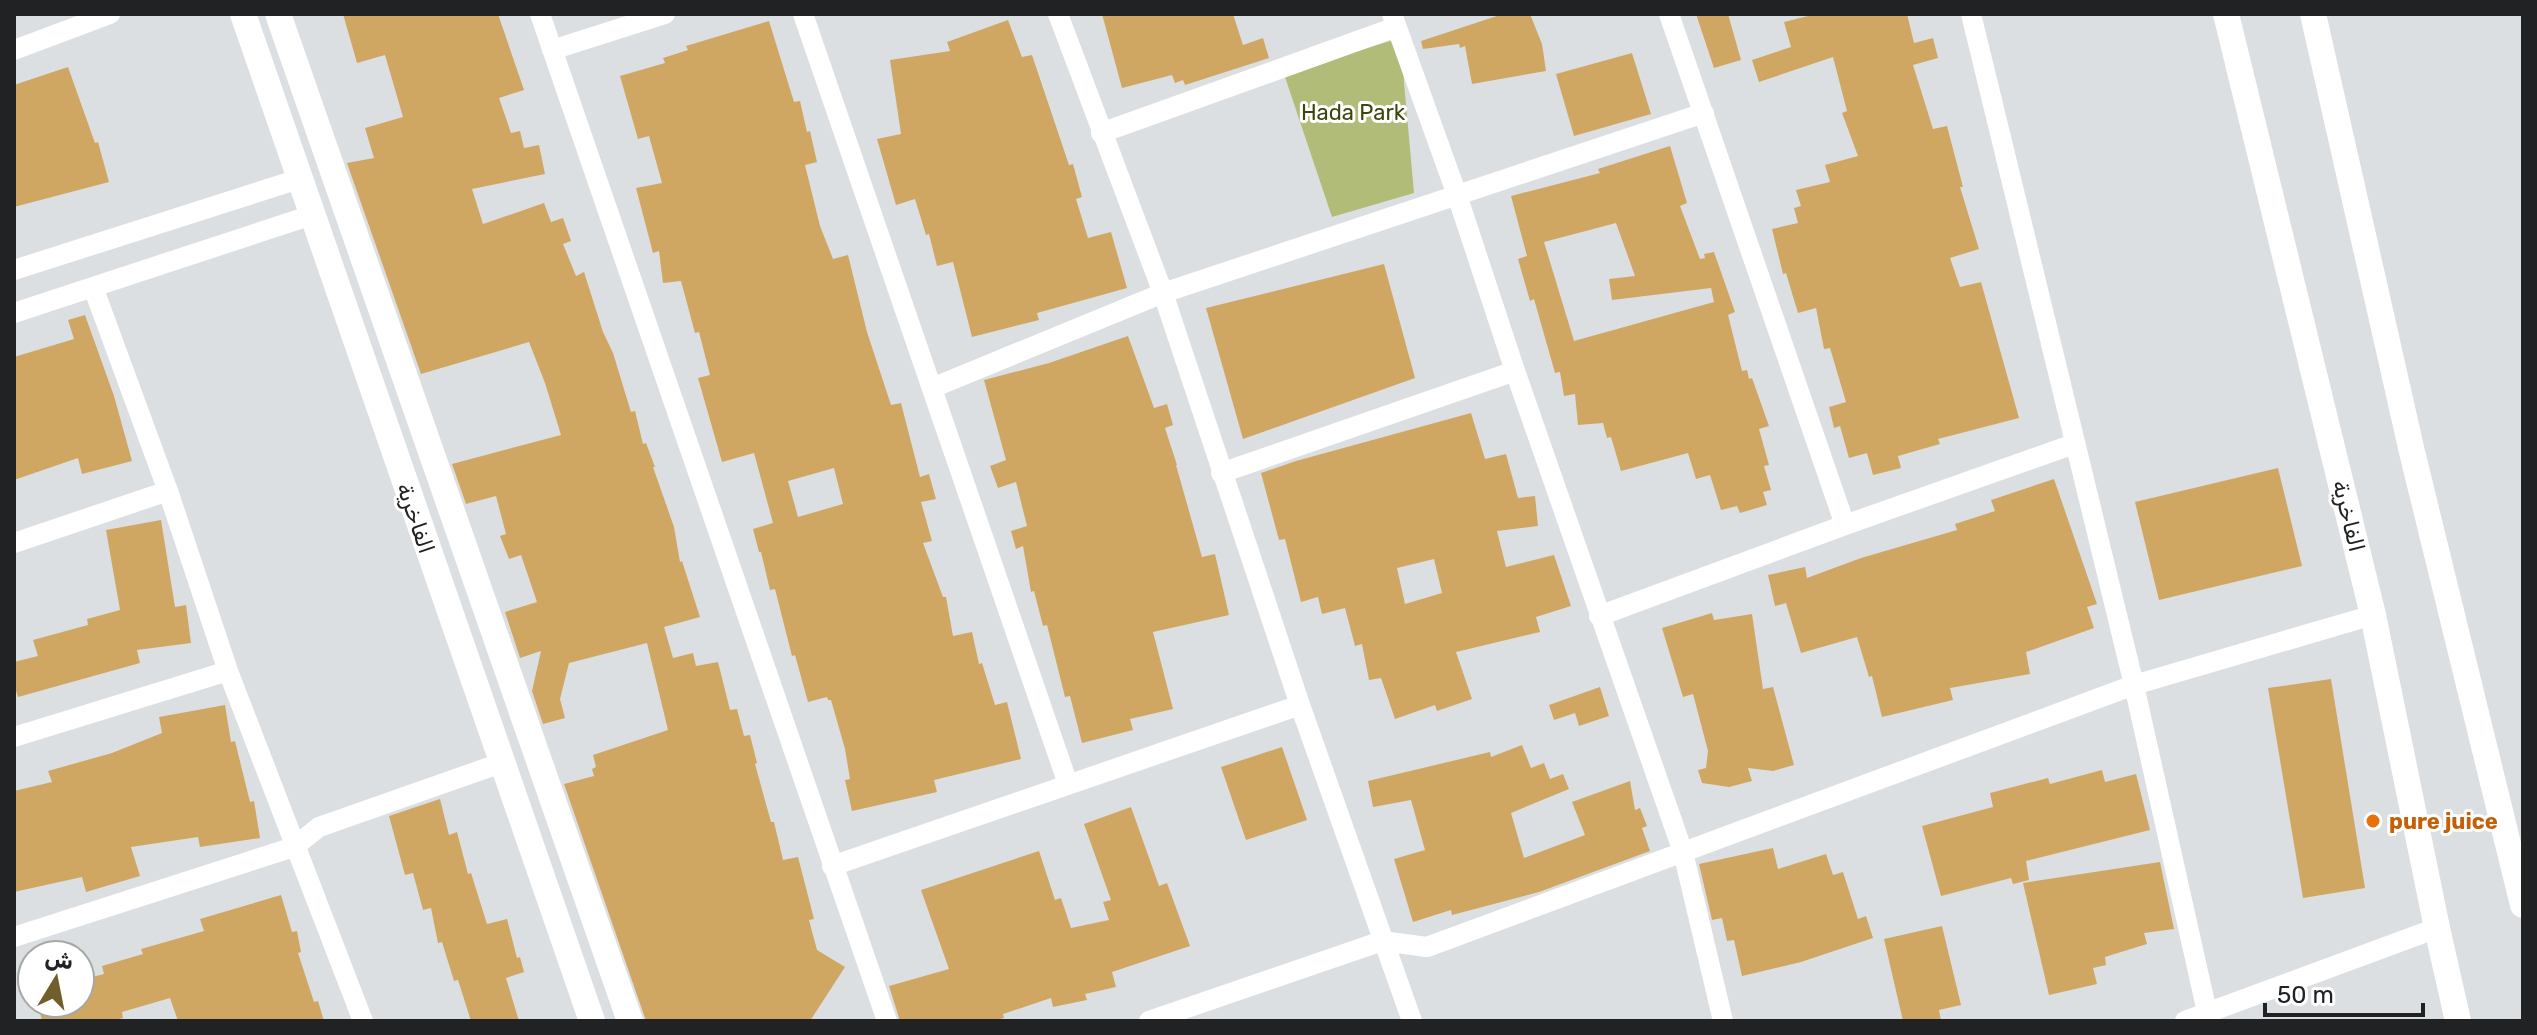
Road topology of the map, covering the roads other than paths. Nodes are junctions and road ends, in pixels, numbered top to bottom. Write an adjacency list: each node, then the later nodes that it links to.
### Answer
1 (110, 14): 13 (street)
2 (243, 14): 17 (street, الفاخرية)
3 (278, 14): 49 (street)
4 (540, 14): 14 (street)
5 (665, 14): 14 (street)
6 (803, 14): 25 (street)
7 (1058, 14): 16 (street)
8 (1669, 14): 15 (street)
9 (1971, 14): 26 (street)
10 (2313, 14): 42 (street)
11 (1394, 20): 16 (street); 18 (street)
12 (2233, 20): 31 (street, الفاخرية)
13 (15, 47)
14 (552, 50): 41 (street)
15 (1704, 113): 18 (street); 29 (street)
16 (1101, 133): 22 (street)
17 (299, 179): 19 (street, الفاخرية); 20 (street)
18 (1457, 195): 22 (street); 24 (street)
19 (312, 215): 21 (street); 37 (street, الفاخرية)
20 (14, 270)
21 (93, 287): 23 (street); 28 (street)
22 (1163, 293): 25 (street); 27 (street)
23 (14, 313)
24 (1515, 371): 27 (street); 32 (street)
25 (932, 388): 38 (street)
26 (2074, 444): 29 (street); 34 (street)
27 (1221, 473): 35 (street)
28 (168, 491): 30 (street); 33 (street)
29 (1845, 525): 32 (street)
30 (14, 543)
31 (2373, 615): 34 (street); 43 (street, الفاخرية)
32 (1599, 616): 40 (street)
33 (228, 671): 36 (street); 39 (street)
34 (2134, 685): 40 (street); 46 (street)
35 (1300, 705): 38 (street); 45 (street)
36 (14, 737)
37 (501, 763): 39 (street); 48 (street, الفاخرية)
38 (1068, 784): 41 (street)
39 (294, 847): 44 (street); 47 (street)
40 (1683, 852): 45 (street); 53 (street)
41 (832, 866): 50 (street)
42 (2523, 905)
43 (2437, 928): 46 (street); 55 (street, الفاخرية)
44 (14, 937)
45 (1382, 941): 51 (street); 52 (street)
46 (2208, 1017): 54 (street)
47 (363, 1021)
48 (592, 1021)
49 (630, 1021)
50 (887, 1021)
51 (1149, 1021)
52 (1412, 1021)
53 (1723, 1021)
54 (2185, 1021)
55 (2458, 1021)

